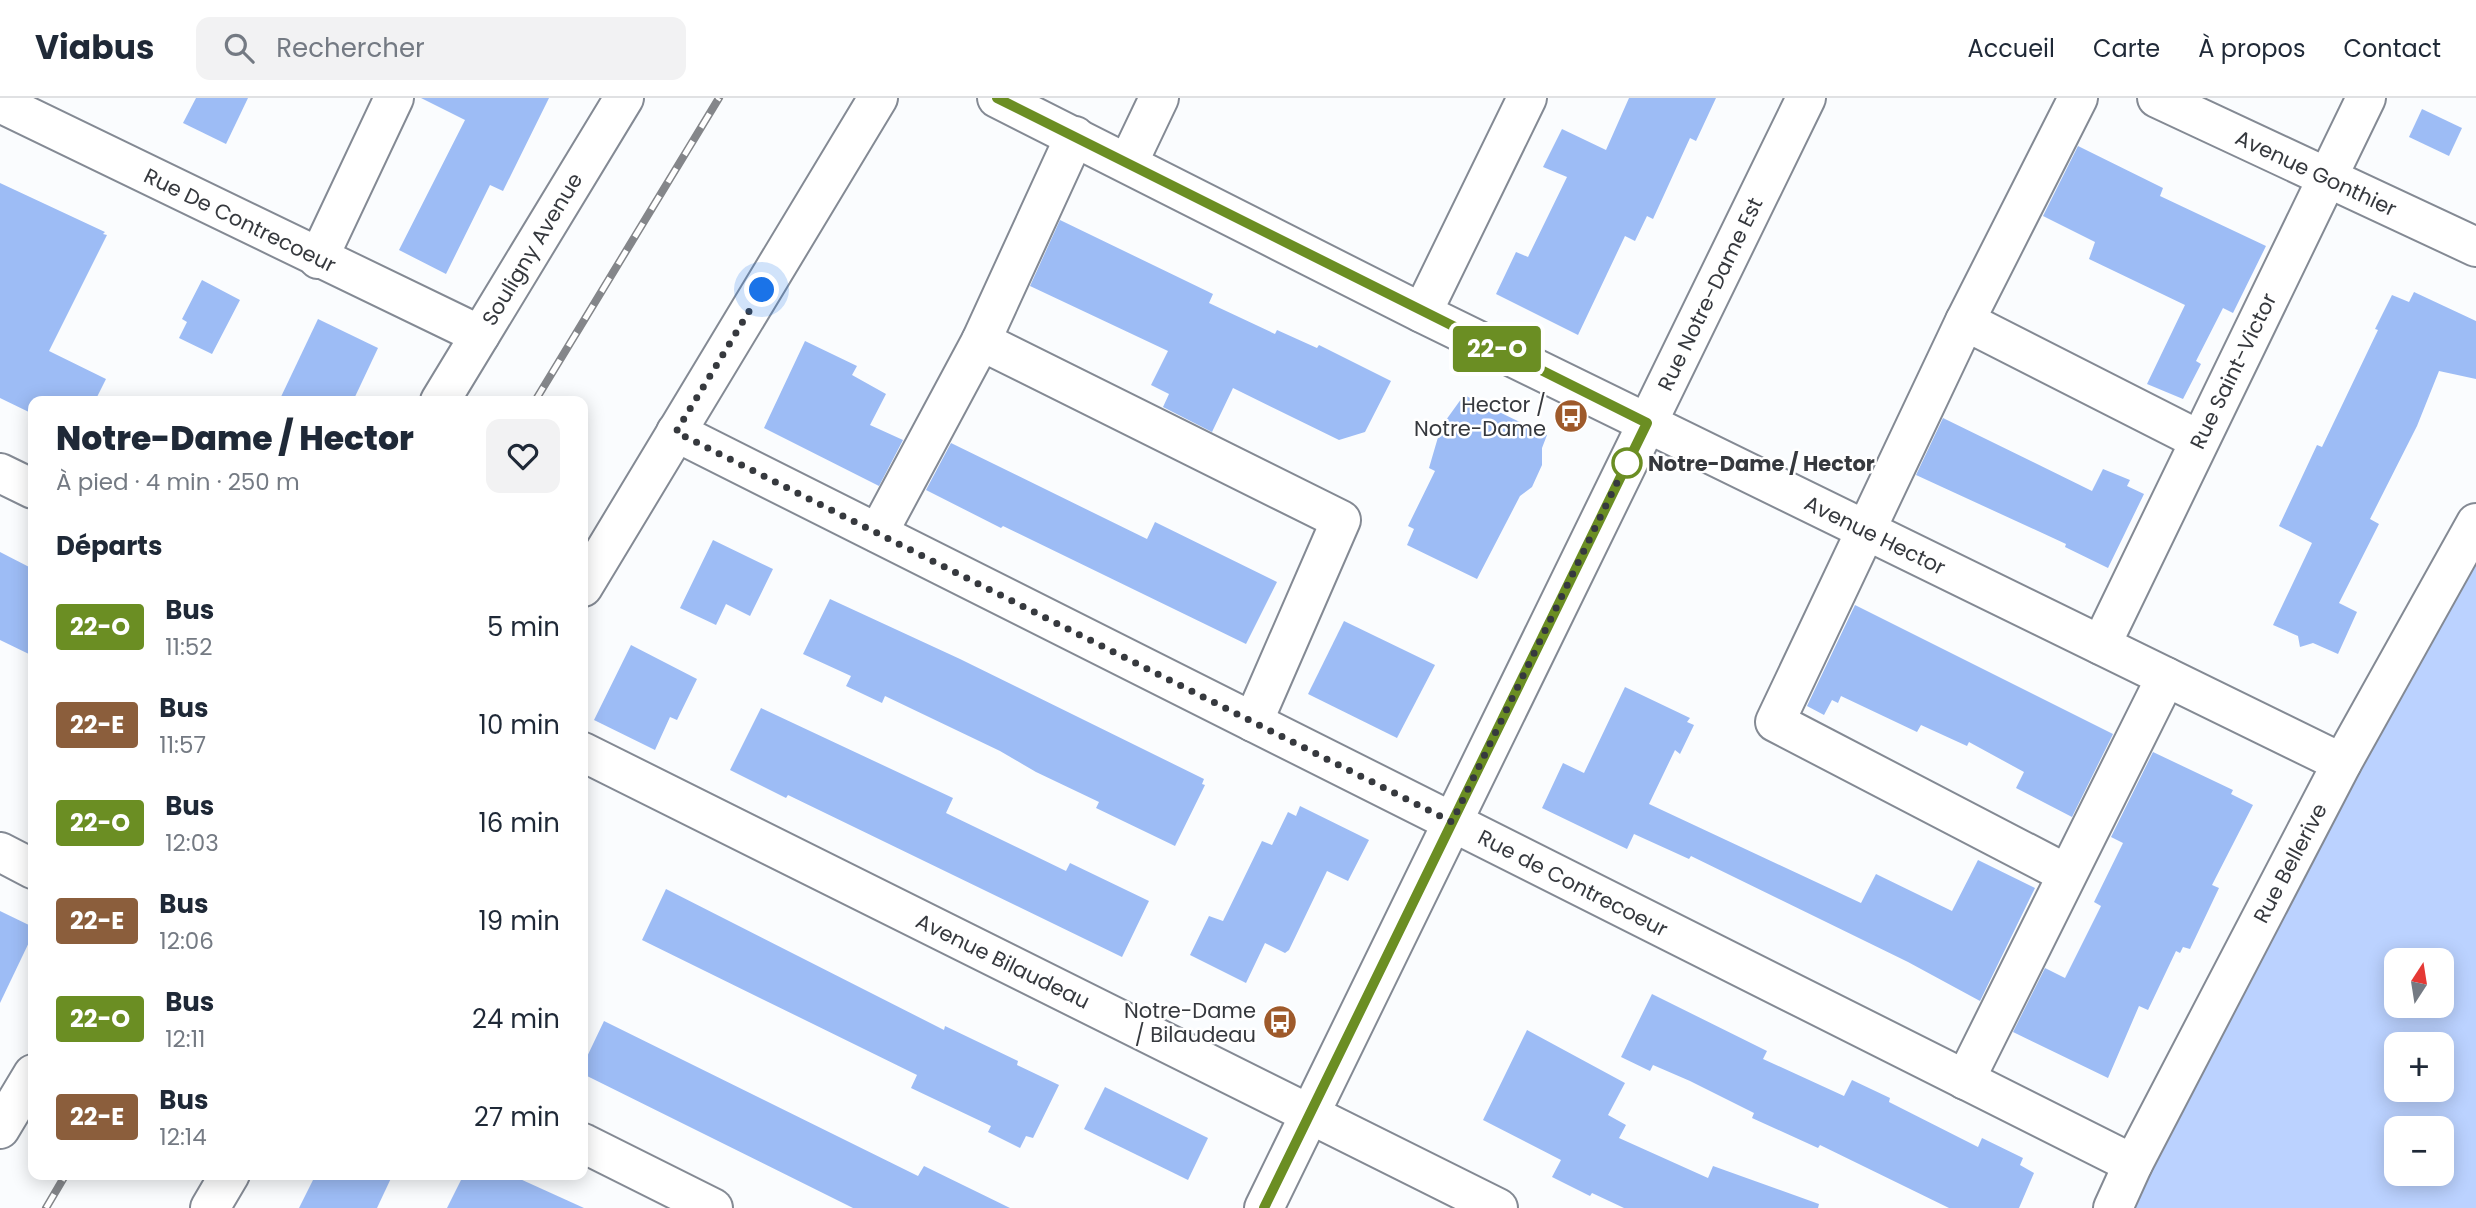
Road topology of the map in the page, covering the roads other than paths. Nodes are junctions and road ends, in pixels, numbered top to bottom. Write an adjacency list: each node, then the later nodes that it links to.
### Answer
1 (394, 98): 16 (street)
2 (624, 98): 19 (street, Souligny Avenue)
3 (878, 98): 23 (street)
4 (997, 98): 12 (street, Avenue Hector)
5 (1159, 98): 13 (street)
6 (1527, 98): 17 (street)
7 (1806, 98): 22 (street, Rue Notre-Dame Est)
8 (2078, 98): 18 (street)
9 (2157, 98): 14 (street, Avenue Gonthier)
10 (2366, 98): 14 (street, Rue Saint-Victor)
11 (0, 103): 16 (street, Rue De Contrecoeur)
12 (1075, 136): 13 (street, Avenue Hector); 20 (street)
13 (1128, 163): 17 (street, Avenue Hector)
14 (2328, 179): 15 (street, Avenue Gonthier); 24 (street, Rue Saint-Victor)
15 (2476, 247)
16 (318, 259): 19 (street, Rue De Contrecoeur)
17 (1422, 313): 22 (street, Avenue Hector)
18 (1965, 321): 24 (street); 28 (street)
19 (480, 335): 21 (street, Souligny Avenue)
20 (981, 341): 29 (street); 33 (street)
21 (443, 396)
22 (1647, 423): 28 (street, Avenue Hector); 36 (street, Rue Notre-Dame Est)
23 (676, 432): 29 (street, Rue de Contrecoeur); 30 (street)
24 (2199, 440): 31 (street, Rue Saint-Victor)
25 (0, 473): 26 (street)
26 (28, 487)
27 (2476, 523): 35 (street, Rue Bellerive)
28 (1868, 531): 31 (street, Avenue Hector); 39 (street)
29 (878, 533): 33 (street, Rue de Contrecoeur)
30 (588, 579)
31 (2101, 645): 32 (street, Avenue Hector)
32 (2166, 677): 35 (street, Avenue Hector); 39 (street)
33 (1253, 722): 36 (street, Rue de Contrecoeur)
34 (588, 754): 42 (street, Avenue Bilaudeau)
35 (2342, 763): 45 (street, Rue Bellerive)
36 (1452, 822): 40 (street, Rue de Contrecoeur); 42 (street, Rue Notre-Dame Est)
37 (0, 852): 38 (street)
38 (28, 866)
39 (2067, 874): 40 (street)
40 (1965, 1080): 45 (street, Rue de Contrecoeur)
41 (28, 1082): 43 (street)
42 (1309, 1114): 49 (street, Rue Notre-Dame Est); 50 (street, Avenue Bilaudeau)
43 (0, 1129)
44 (588, 1146): 48 (street)
45 (2133, 1164): 51 (street, Rue Bellerive)
46 (226, 1180): 47 (street)
47 (210, 1208)
48 (713, 1208)
49 (1264, 1208)
50 (1498, 1208)
51 (2113, 1208)

